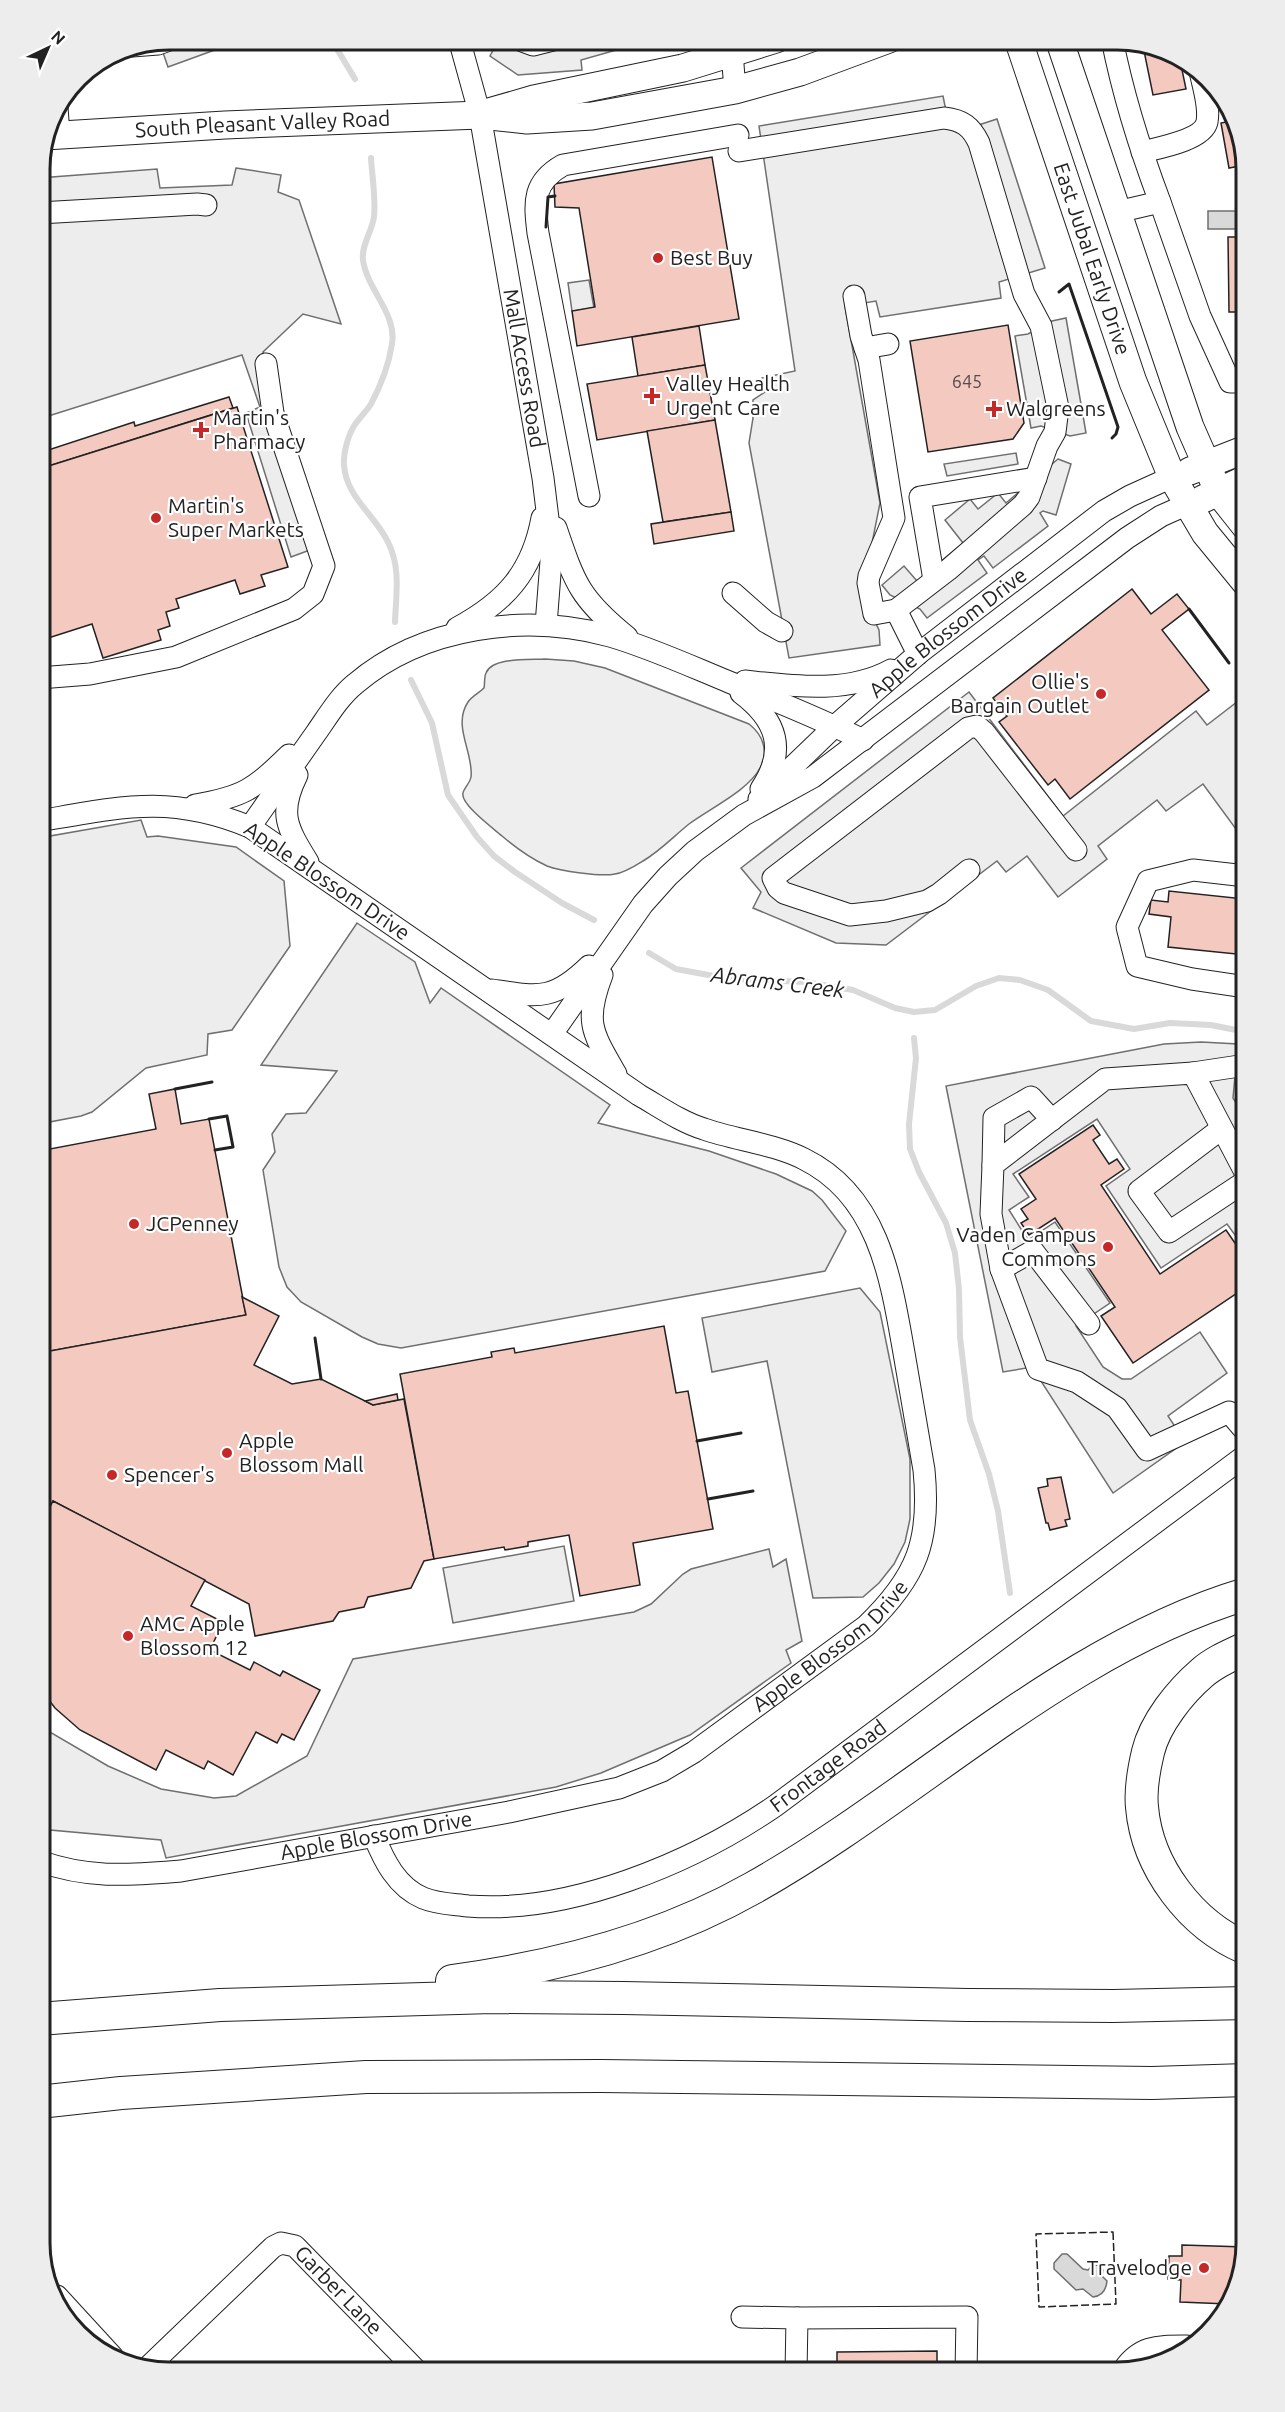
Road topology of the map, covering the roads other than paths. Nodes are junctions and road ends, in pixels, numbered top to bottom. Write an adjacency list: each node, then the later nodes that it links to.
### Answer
1 (462, 50): 10 (street, Mall Access Road)
2 (722, 50): 10 (main road, South Pleasant Valley Road)
3 (731, 50): 9 (street)
4 (859, 50): 9 (main road, South Pleasant Valley Road)
5 (1022, 50): 24 (main road, East Jubal Early Drive)
6 (1063, 50): 16 (main road, East Jubal Early Drive)
7 (1114, 50): 12 (street)
8 (1203, 86): 12 (street)
9 (735, 90): 10 (main road, South Pleasant Valley Road)
10 (480, 115): 11 (main road, South Pleasant Valley Road); 29 (street, Mall Access Road)
11 (55, 135)
12 (1142, 152): 13 (street)
13 (1160, 202): 16 (street); 21 (street)
14 (206, 205): 15 (street)
15 (50, 212)
16 (1117, 212): 23 (main road, East Jubal Early Drive)
17 (854, 296): 19 (street)
18 (888, 344): 19 (street)
19 (865, 348): 35 (street)
20 (266, 364): 41 (street)
21 (1235, 382)
22 (1235, 453): 23 (main road)
23 (1205, 465): 24 (main road); 27 (main road, East Jubal Early Drive)
24 (1172, 477): 30 (main road, East Jubal Early Drive); 40 (street, Apple Blossom Drive)
25 (1036, 478): 28 (street); 33 (street); 33 (street)
26 (1235, 485): 27 (main road)
27 (1219, 493): 30 (main road); 31 (main road, East Jubal Early Drive)
28 (589, 495)
29 (546, 500): 36 (street, Mall Access Road); 38 (street); 39 (street)
30 (1188, 504): 32 (main road, East Jubal Early Drive); 45 (street, Apple Blossom Drive)
31 (1235, 513)
32 (1235, 569)
33 (934, 580): 35 (street)
34 (734, 593): 37 (street)
35 (896, 610): 40 (street)
36 (546, 625): 38 (street); 39 (street)
37 (782, 631)
38 (434, 641): 43 (street)
39 (637, 645): 42 (street)
40 (918, 654): 42 (street); 44 (street, Apple Blossom Drive)
41 (50, 677)
42 (721, 679): 44 (street); 47 (street)
43 (326, 719): 46 (street); 49 (street); 51 (street)
44 (835, 726): 45 (street); 47 (street, Apple Blossom Drive)
45 (862, 740): 47 (street, Apple Blossom Drive)
46 (179, 807): 48 (street, Apple Blossom Drive); 49 (street, Apple Blossom Drive)
47 (744, 814): 54 (street, Apple Blossom Drive)
48 (50, 819)
49 (250, 827): 51 (street, Apple Blossom Drive)
50 (1076, 850): 52 (street)
51 (312, 867): 56 (street, Apple Blossom Drive)
52 (969, 870)
53 (1235, 875): 55 (street)
54 (616, 941): 56 (street); 57 (street, Apple Blossom Drive); 60 (street)
55 (1235, 985)
56 (488, 989): 57 (street, Apple Blossom Drive)
57 (552, 1034): 60 (street, Apple Blossom Drive)
58 (1235, 1067): 59 (street)
59 (1193, 1073): 61 (street); 62 (street)
60 (619, 1080): 72 (street, Apple Blossom Drive)
61 (1052, 1120): 64 (street); 64 (street)
62 (1221, 1129): 63 (street); 65 (street)
63 (1235, 1154)
64 (993, 1165): 66 (street)
65 (1235, 1188)
66 (1001, 1269): 67 (street); 68 (street)
67 (1089, 1324)
68 (1235, 1419)
69 (1235, 1463): 72 (street, Frontage Road)
70 (1235, 1598): 75 (highway)
71 (1235, 1654): 74 (highway)
72 (374, 1836): 73 (street, Apple Blossom Drive)
73 (50, 1864)
74 (1235, 1942)
75 (292, 2001): 76 (highway); 77 (highway)
76 (1235, 2003)
77 (50, 2018)
78 (1235, 2080): 79 (highway)
79 (50, 2101)
80 (70, 2310): 83 (street)
81 (742, 2317): 82 (street)
82 (797, 2318): 88 (street); 89 (street)
83 (94, 2336)
84 (1177, 2346): 86 (street)
85 (154, 2361): 87 (street, Garber Lane)
86 (1132, 2361)
87 (408, 2362)
88 (796, 2362)
89 (966, 2362)

